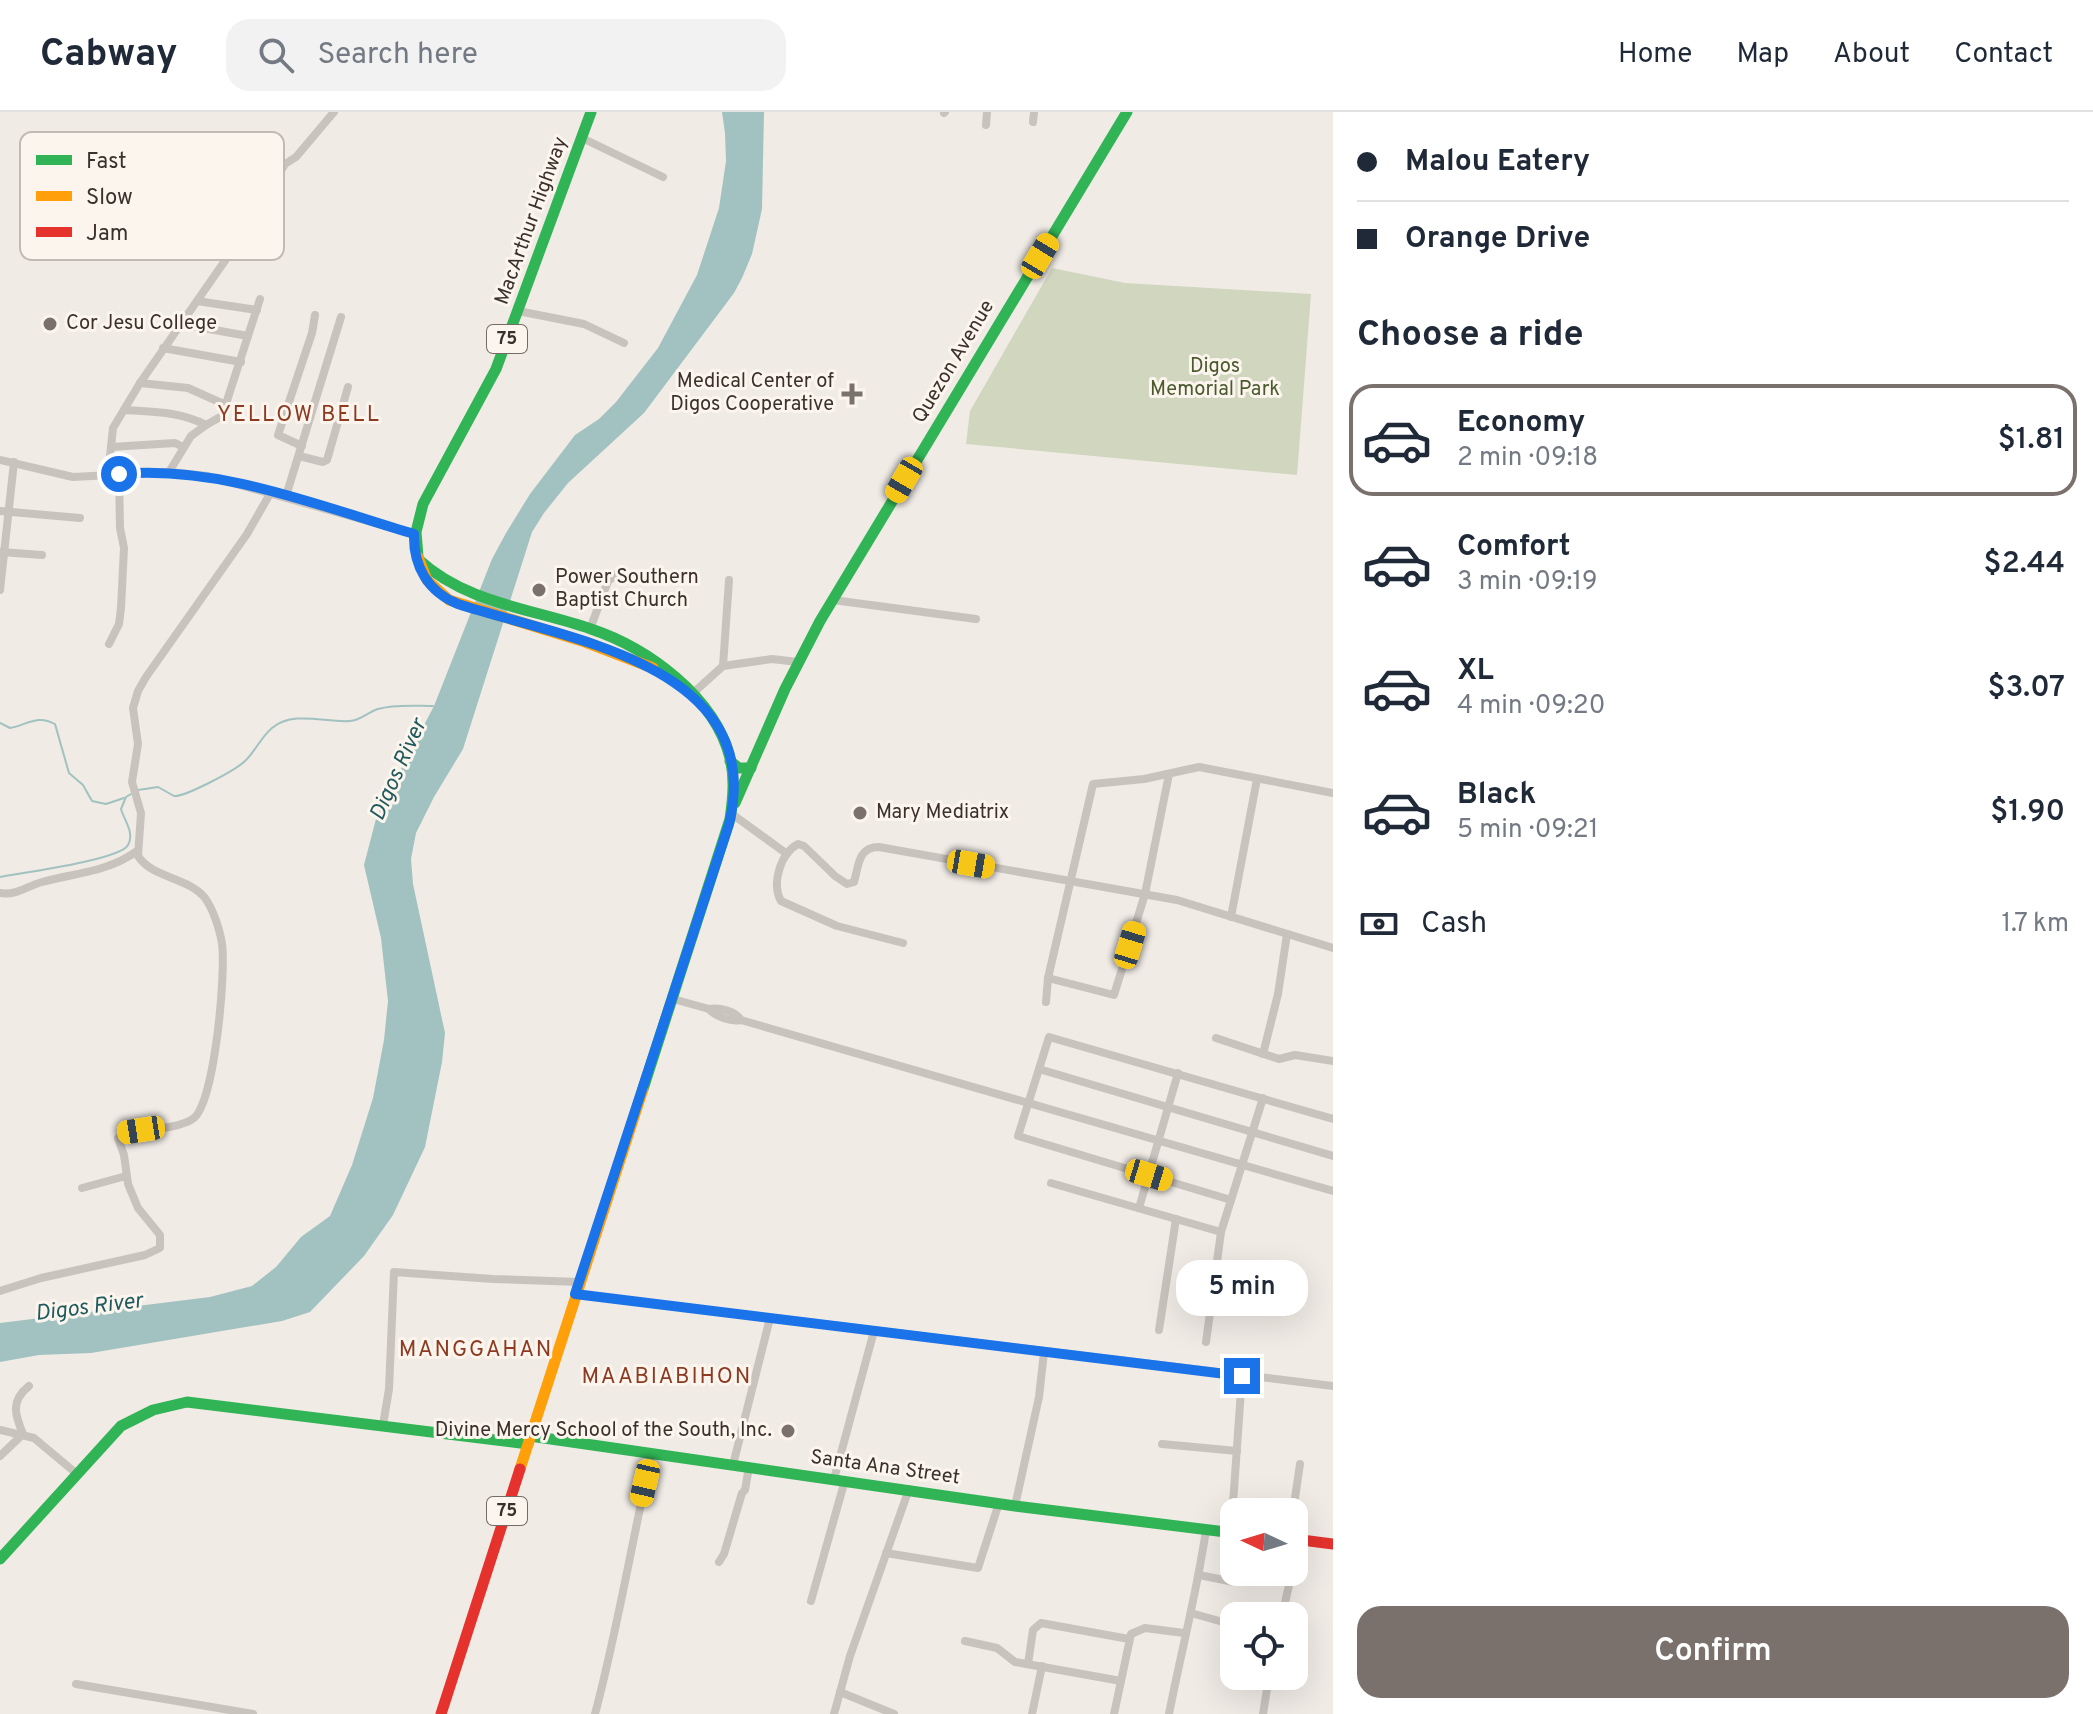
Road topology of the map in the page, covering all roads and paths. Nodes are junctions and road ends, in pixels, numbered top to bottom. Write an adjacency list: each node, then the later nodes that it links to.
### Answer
1 (334, 112): 9 (street)
2 (591, 112): 8 (main road, MacArthur Highway / 75)
3 (987, 112): 7 (street)
4 (1034, 112): 6 (street)
5 (1127, 112): 48 (main road, Quezon Avenue)
6 (1033, 122)
7 (986, 125)
8 (582, 138): 10 (street); 15 (main road, MacArthur Highway / 75)
9 (284, 166)
10 (663, 177)
11 (225, 260): 13 (street)
12 (260, 299): 14 (street)
13 (197, 301): 14 (street); 18 (street)
14 (257, 310): 19 (street)
15 (518, 311): 20 (street); 41 (main road, MacArthur Highway / 75)
16 (315, 315): 28 (street)
17 (341, 317): 28 (street)
18 (181, 324): 19 (street); 21 (street)
19 (248, 336): 22 (street)
20 (624, 343)
21 (163, 348): 22 (street); 23 (street)
22 (241, 362): 25 (street)
23 (140, 383): 25 (street); 26 (street)
24 (348, 387): 31 (street)
25 (226, 405): 27 (street)
26 (124, 410): 27 (street); 29 (street)
27 (206, 425): 30 (street)
28 (302, 446): 31 (street)
29 (111, 447): 30 (street); 36 (street)
30 (183, 447): 34 (street)
31 (299, 456): 38 (street)
32 (0, 460): 33 (street)
33 (14, 462): 36 (street); 39 (street)
34 (169, 472): 35 (street); 37 (street)
35 (119, 474): 36 (street); 52 (street)
36 (108, 475)
37 (271, 492): 38 (street); 63 (street)
38 (286, 496): 41 (street)
39 (4, 511): 40 (street); 42 (street)
40 (80, 518)
41 (414, 534): 44 (main road, MacArthur Highway / 75)
42 (2, 552): 43 (street); 47 (street)
43 (42, 555)
44 (418, 559): 50 (main road, MacArthur Highway / 75); 51 (main road, MacArthur Highway / 75)
45 (617, 574): 50 (street)
46 (729, 580): 54 (street)
47 (0, 590)
48 (833, 600): 49 (street); 53 (main road, Quezon Avenue)
49 (976, 619)
50 (590, 628): 51 (street); 55 (main road, MacArthur Highway / 75)
51 (585, 642): 55 (main road, MacArthur Highway / 75)
52 (109, 644)
53 (798, 662): 54 (street); 58 (main road, Quezon Avenue)
54 (723, 666): 56 (street)
55 (681, 684): 56 (main road, MacArthur Highway / 75)
56 (692, 694): 57 (main road, MacArthur Highway / 75)
57 (730, 761): 58 (main road); 62 (main road, MacArthur Highway / 75)
58 (751, 768): 62 (main road, Quezon Avenue)
59 (1169, 774): 60 (street); 65 (street); 67 (street)
60 (1257, 779): 61 (street); 68 (street)
61 (1333, 793)
62 (732, 810): 64 (street); 73 (main road, 75)
63 (137, 851): 66 (street); 89 (street)
64 (787, 854): 65 (street); 70 (street)
65 (1072, 881): 67 (street); 72 (street)
66 (0, 893)
67 (1145, 894): 68 (street); 72 (street)
68 (1231, 917): 69 (street)
69 (1287, 934): 71 (street); 76 (street)
70 (903, 943)
71 (1333, 948)
72 (1048, 978): 74 (street)
73 (673, 999): 81 (street); 97 (main road, 75)
74 (1046, 1002)
75 (1216, 1038): 76 (street)
76 (1263, 1054): 77 (street)
77 (1333, 1061)
78 (1039, 1069): 79 (street); 81 (street); 82 (street)
79 (1178, 1073): 80 (street); 82 (street)
80 (1263, 1098): 83 (street); 84 (street)
81 (1028, 1102): 85 (street); 88 (street)
82 (1169, 1106): 84 (street); 85 (street)
83 (1333, 1119)
84 (1252, 1132): 86 (street); 87 (street)
85 (1159, 1141): 87 (street); 88 (street)
86 (1333, 1156)
87 (1241, 1166): 92 (street); 93 (street)
88 (1149, 1175): 93 (street); 94 (street)
89 (126, 1176): 91 (street); 98 (street)
90 (1051, 1183): 94 (street)
91 (82, 1188)
92 (1333, 1191)
93 (1231, 1200): 96 (street)
94 (1139, 1208): 95 (street)
95 (1176, 1219): 96 (street); 101 (street)
96 (1221, 1232): 103 (street)
97 (579, 1282): 99 (main road, 75); 108 (street)
98 (0, 1291)
99 (575, 1294): 100 (street); 111 (main road, 75)
100 (770, 1318): 102 (street); 117 (street)
101 (1159, 1330)
102 (874, 1331): 104 (street); 120 (street)
103 (1206, 1342)
104 (1044, 1352): 105 (street); 125 (street)
105 (1242, 1376): 107 (street); 113 (street)
106 (29, 1386): 110 (street)
107 (1333, 1386)
108 (383, 1425): 111 (main road, Santa Ana Street); 119 (main road, Santa Ana Street)
109 (0, 1430): 110 (street)
110 (23, 1434): 115 (street); 119 (street)
111 (529, 1440): 114 (main road, Santa Ana Street); 148 (main road, 75)
112 (1162, 1444): 113 (street)
113 (1237, 1451): 122 (street)
114 (652, 1453): 117 (main road, Santa Ana Street); 149 (street)
115 (0, 1456)
116 (1300, 1464): 123 (street)
117 (733, 1465): 118 (main road, Santa Ana Street)
118 (749, 1467): 120 (main road, Santa Ana Street); 132 (street)
119 (77, 1474): 131 (main road, Santa Ana Street)
120 (839, 1479): 121 (main road, Santa Ana Street); 135 (street)
121 (909, 1489): 124 (main road, Santa Ana Street); 130 (street)
122 (1234, 1498)
123 (1295, 1498)
124 (999, 1503): 125 (main road, Santa Ana Street); 130 (street)
125 (1015, 1506): 126 (main road, Santa Ana Street)
126 (1206, 1530): 127 (main road, Santa Ana Street); 133 (street)
127 (1220, 1532)
128 (1308, 1541): 129 (main road)
129 (1333, 1544)
130 (886, 1553): 146 (street)
131 (0, 1559)
132 (719, 1562)
133 (1199, 1575): 134 (street); 136 (street)
134 (1220, 1579)
135 (811, 1601)
136 (1191, 1613): 137 (street); 138 (street)
137 (1220, 1621)
138 (1184, 1633): 139 (street); 154 (street)
139 (1129, 1639): 141 (street); 143 (street)
140 (965, 1641): 141 (street)
141 (1028, 1664): 142 (street)
142 (1042, 1666): 143 (street); 152 (street)
143 (1121, 1681): 153 (street)
144 (76, 1684): 147 (street)
145 (1267, 1690): 155 (street)
146 (840, 1692): 150 (street); 151 (street)
147 (253, 1714)
148 (441, 1714)
149 (595, 1714)
150 (834, 1714)
151 (894, 1714)
152 (1032, 1714)
153 (1114, 1714)
154 (1169, 1714)
155 (1263, 1714)

